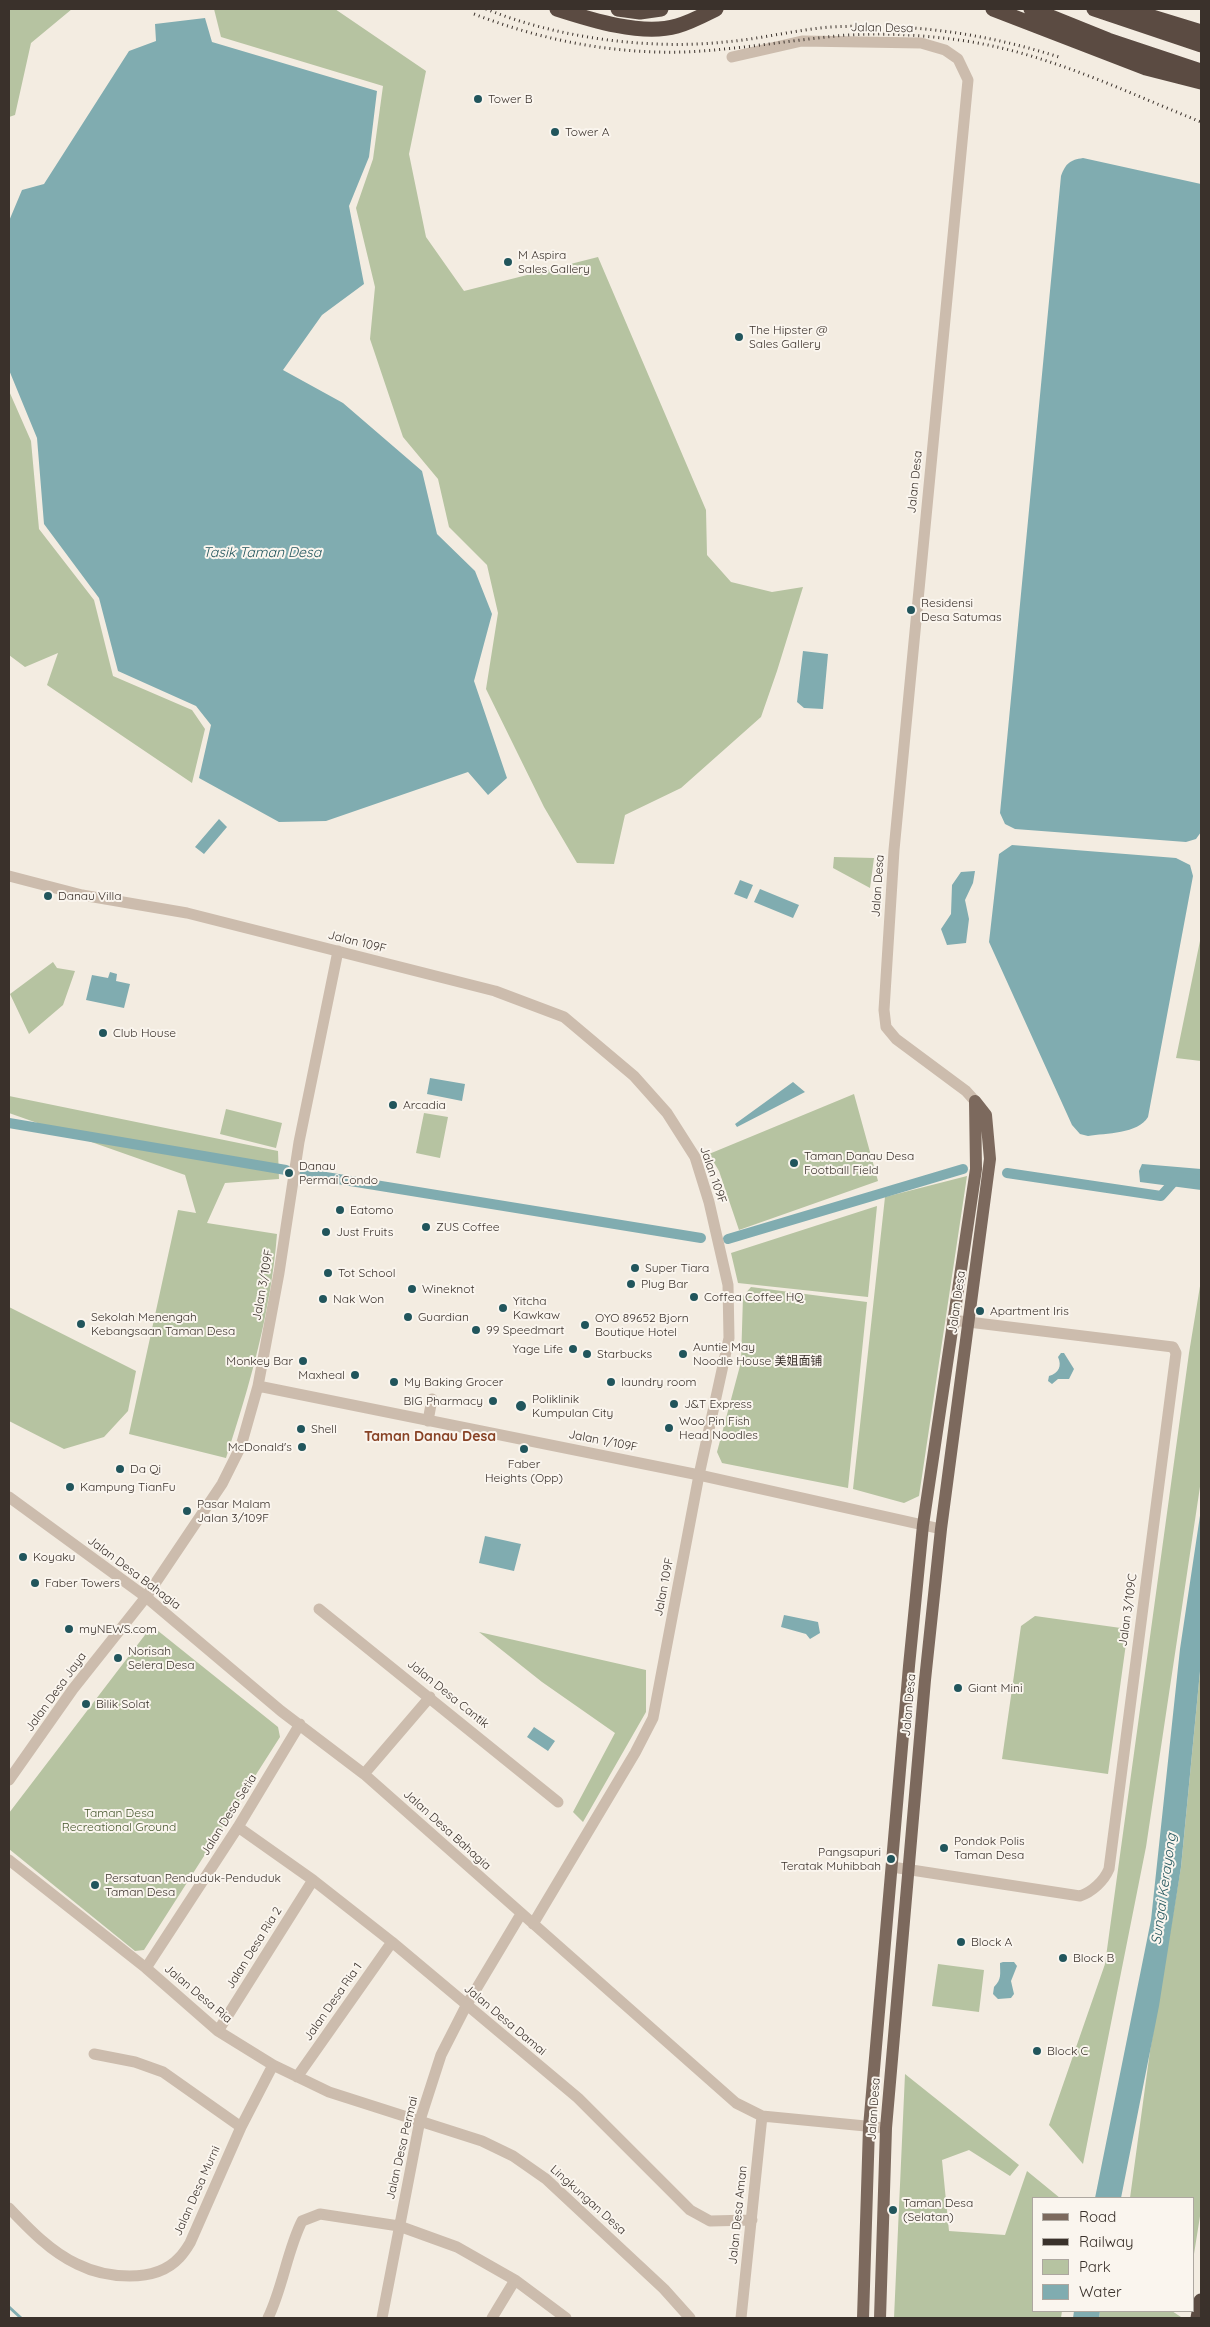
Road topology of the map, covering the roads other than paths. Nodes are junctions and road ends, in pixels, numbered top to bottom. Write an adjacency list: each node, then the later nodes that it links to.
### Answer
1 (557, 9): 4 (highway)
2 (618, 9): 3 (highway)
3 (661, 9)
4 (716, 9)
5 (993, 9): 13 (highway)
6 (1031, 9): 12 (highway)
7 (1094, 9): 10 (highway)
8 (1126, 9): 9 (highway)
9 (1201, 32)
10 (1201, 44)
11 (732, 57): 16 (street, Jalan Desa)
12 (1201, 71)
13 (1201, 82)
14 (9, 876): 15 (street, Jalan 109F)
15 (338, 951): 19 (street, Jalan 3/109F); 22 (street, Jalan 109F)
16 (975, 1101): 17 (main road, Jalan Desa); 18 (main road, Jalan Desa)
17 (952, 1320): 18 (street, Jalan 3/109C); 24 (main road, Jalan Desa)
18 (968, 1322): 25 (main road, Jalan Desa); 36 (street, Jalan 3/109C)
19 (258, 1386): 21 (street, Jalan 1/109F); 26 (street, Jalan 3/109F)
20 (432, 1399): 21 (street)
21 (428, 1421): 22 (street, Jalan 1/109F)
22 (699, 1475): 24 (street, Jalan 1/109F); 39 (street, Jalan 109F)
23 (9, 1497): 26 (street, Jalan Desa Bahagia)
24 (923, 1525): 25 (street, Jalan 1/109F); 35 (main road, Jalan Desa)
25 (940, 1529): 36 (main road, Jalan Desa)
26 (146, 1597): 29 (street, Jalan Desa Bahagia); 31 (street, Jalan Desa Jaya)
27 (319, 1609): 28 (street, Jalan Desa Cantik)
28 (430, 1697): 30 (street); 32 (street, Jalan Desa Cantik)
29 (300, 1724): 30 (street, Jalan Desa Bahagia); 33 (street, Jalan Desa Setia)
30 (364, 1774): 38 (street, Jalan Desa Bahagia)
31 (9, 1780)
32 (558, 1802)
33 (238, 1827): 37 (street, Jalan Desa Damai); 41 (street, Jalan Desa Setia)
34 (9, 1860): 41 (street, Jalan Desa Ria)
35 (892, 1867): 36 (street, Jalan 3/109C); 50 (main road, Jalan Desa)
36 (908, 1869): 51 (main road, Jalan Desa)
37 (313, 1880): 40 (street, Jalan Desa Damai); 43 (street, Jalan Desa Ria 2)
38 (521, 1914): 39 (street, Jalan Desa Bahagia); 42 (street, Jalan Desa Permai)
39 (533, 1924): 47 (street, Jalan Desa Bahagia)
40 (392, 1942): 42 (street, Jalan Desa Damai); 46 (street, Jalan Desa Ria 1)
41 (146, 1968): 43 (street, Jalan Desa Ria)
42 (466, 2006): 48 (street, Jalan Desa Permai); 53 (street, Jalan Desa Damai)
43 (218, 2031): 45 (street, Jalan Desa Ria)
44 (94, 2054): 49 (street)
45 (273, 2065): 46 (street, Jalan Desa Ria); 49 (street, Jalan Desa Murni)
46 (297, 2077): 48 (street, Jalan Desa Ria)
47 (762, 2116): 50 (street, Jalan Desa Bahagia); 53 (street, Jalan Desa Aman)
48 (420, 2120): 54 (street, Jalan Desa Permai); 61 (street, Lingkungan Desa)
49 (241, 2127): 52 (street, Jalan Desa Murni)
50 (869, 2127): 51 (street, Jalan Desa Bahagia); 63 (main road, Jalan Desa)
51 (886, 2128): 64 (main road, Jalan Desa)
52 (9, 2208)
53 (752, 2220): 62 (street, Jalan Desa Aman)
54 (399, 2226): 55 (street); 57 (street); 58 (street, Jalan Desa Permai)
55 (515, 2280): 59 (street); 60 (street)
56 (1201, 2301): 65 (highway)
57 (268, 2318)
58 (382, 2318)
59 (492, 2318)
60 (566, 2318)
61 (690, 2318)
62 (741, 2318)
63 (863, 2318)
64 (880, 2318)
65 (1198, 2318)

